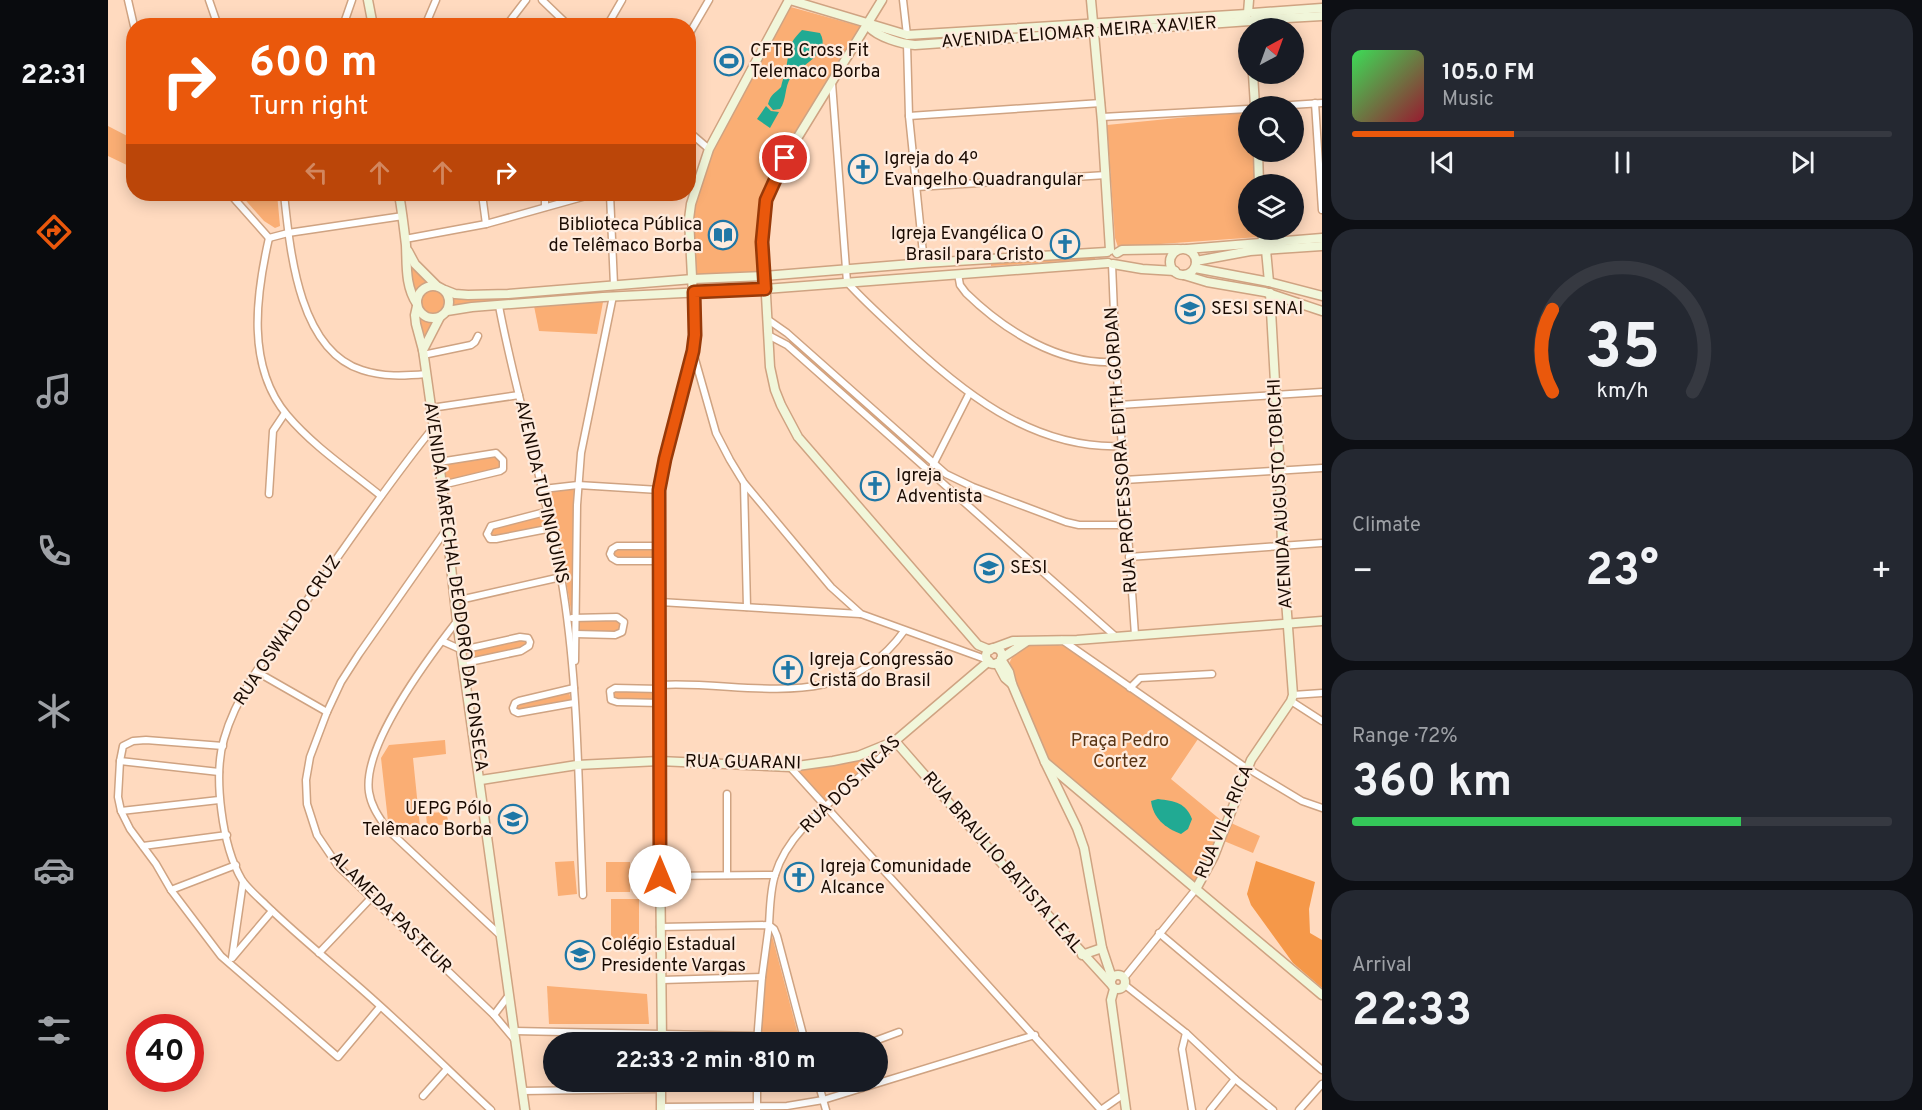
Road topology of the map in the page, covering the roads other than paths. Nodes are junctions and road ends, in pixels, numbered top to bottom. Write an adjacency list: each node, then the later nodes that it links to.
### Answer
1 (128, 0): 17 (street)
2 (208, 0): 18 (street)
3 (352, 0): 19 (street)
4 (368, 0): 20 (street)
5 (436, 0): 21 (street)
6 (526, 0): 22 (street)
7 (542, 0): 23 (street)
8 (622, 0): 24 (street)
9 (709, 0): 27 (street)
10 (789, 0): 28 (street, AVENIDA ELIOMAR MEIRA XAVIER); 39 (street)
11 (882, 0): 28 (street)
12 (903, 0): 30 (street)
13 (1091, 0): 29 (street)
14 (1250, 0): 25 (street)
15 (1322, 8): 25 (street, AVENIDA ELIOMAR MEIRA XAVIER)
16 (1322, 16): 25 (street, AVENIDA ELIOMAR MEIRA XAVIER)
17 (133, 18)
18 (215, 18)
19 (345, 18)
20 (371, 18)
21 (428, 18)
22 (512, 18)
23 (561, 18)
24 (612, 18)
25 (1251, 18)
26 (1238, 19): 29 (street, AVENIDA ELIOMAR MEIRA XAVIER)
27 (696, 22)
28 (867, 24): 30 (street, AVENIDA ELIOMAR MEIRA XAVIER); 31 (street)
29 (1094, 28): 30 (street, AVENIDA ELIOMAR MEIRA XAVIER); 32 (street)
30 (907, 39): 36 (street)
31 (832, 84): 67 (street); 70 (street)
32 (1101, 103): 36 (street); 37 (street)
33 (1319, 103): 34 (street); 52 (street)
34 (1304, 104)
35 (1238, 110): 37 (street)
36 (909, 116): 41 (street)
37 (1102, 117): 40 (street)
38 (696, 138): 39 (street)
39 (709, 149): 42 (street)
40 (1106, 175): 41 (street); 63 (street)
41 (917, 187): 64 (street)
42 (696, 189)
43 (236, 201): 56 (street)
44 (285, 201): 55 (street)
45 (400, 201): 53 (street, AVENIDA MARECHAL DEODORO DA FONSECA)
46 (483, 201): 54 (street)
47 (545, 201): 51 (street)
48 (567, 201): 51 (street)
49 (610, 201): 74 (street)
50 (692, 201): 71 (street)
51 (545, 207): 54 (street)
52 (1322, 210)
53 (403, 216): 55 (street); 59 (street, AVENIDA MARECHAL DEODORO DA FONSECA)
54 (486, 224): 59 (street)
55 (288, 233): 56 (street); 92 (street)
56 (269, 238): 99 (street)
57 (1322, 238): 61 (street)
58 (1263, 240): 61 (street)
59 (406, 243): 75 (street); 81 (street, AVENIDA MARECHAL DEODORO DA FONSECA)
60 (1322, 246): 61 (street)
61 (1263, 247): 62 (street); 66 (street); 72 (street)
62 (1183, 249): 63 (street); 66 (street); 69 (street)
63 (1112, 252): 64 (street); 65 (street)
64 (924, 263): 67 (street)
65 (1111, 263): 68 (street); 69 (street); 91 (street, RUA PROFESSORA EDITH GORDAN)
66 (1196, 265): 69 (street); 72 (street)
67 (846, 269): 70 (street); 73 (street)
68 (958, 273): 73 (street); 91 (street)
69 (1179, 273): 78 (street)
70 (764, 276): 71 (street); 76 (street)
71 (693, 279): 74 (street); 77 (street)
72 (1267, 281): 80 (street)
73 (847, 282): 76 (street); 94 (street)
74 (614, 285): 75 (street)
75 (441, 288): 81 (street); 83 (street)
76 (765, 289): 77 (street); 86 (street)
77 (694, 292): 79 (street); 89 (street)
78 (1270, 293): 84 (street); 96 (street, AVENIDA AUGUSTO TOBICHI)
79 (613, 296): 82 (street); 110 (street)
80 (1322, 296)
81 (417, 305): 85 (street); 90 (street, AVENIDA MARECHAL DEODORO DA FONSECA)
82 (499, 306): 83 (street); 95 (street, AVENIDA TUPINIQUINS)
83 (447, 311): 85 (street)
84 (1322, 311)
85 (440, 317): 90 (street)
86 (768, 319): 87 (street); 103 (street)
87 (768, 335): 106 (street); 143 (street)
88 (478, 336): 90 (street)
89 (693, 351): 108 (street); 112 (street)
90 (423, 352): 92 (street, AVENIDA MARECHAL DEODORO DA FONSECA)
91 (1116, 362): 97 (street, RUA PROFESSORA EDITH GORDAN)
92 (426, 374): 98 (street, AVENIDA MARECHAL DEODORO DA FONSECA)
93 (1322, 392): 96 (street)
94 (969, 394): 101 (street); 103 (street)
95 (519, 395): 98 (street); 111 (street, AVENIDA TUPINIQUINS)
96 (1276, 395): 97 (street); 105 (street, AVENIDA AUGUSTO TOBICHI)
97 (1119, 405): 101 (street, RUA PROFESSORA EDITH GORDAN)
98 (431, 408): 100 (street, AVENIDA MARECHAL DEODORO DA FONSECA)
99 (285, 413): 113 (street); 114 (street)
100 (433, 428): 102 (street, AVENIDA MARECHAL DEODORO DA FONSECA); 114 (street, RUA OSWALDO CRUZ)
101 (1122, 446): 107 (street, RUA PROFESSORA EDITH GORDAN)
102 (439, 462): 109 (street, AVENIDA MARECHAL DEODORO DA FONSECA); 109 (street)
103 (934, 464): 106 (street); 116 (street)
104 (1322, 468): 105 (street)
105 (1280, 471): 107 (street); 121 (street, AVENIDA AUGUSTO TOBICHI)
106 (931, 472): 139 (street)
107 (1124, 480): 116 (street, RUA PROFESSORA EDITH GORDAN)
108 (744, 483): 129 (street); 130 (street)
109 (442, 485): 118 (street, AVENIDA MARECHAL DEODORO DA FONSECA)
110 (578, 485): 111 (street); 112 (street); 131 (street)
111 (543, 489): 115 (street, AVENIDA TUPINIQUINS)
112 (659, 490): 120 (street)
113 (268, 494)
114 (381, 496): 147 (street, RUA OSWALDO CRUZ)
115 (549, 511): 117 (street, AVENIDA TUPINIQUINS); 117 (street)
116 (1127, 525): 124 (street, RUA PROFESSORA EDITH GORDAN)
117 (552, 528): 126 (street, AVENIDA TUPINIQUINS)
118 (447, 529): 122 (street, ALAMEDA PASTEUR); 123 (street, AVENIDA MARECHAL DEODORO DA FONSECA)
119 (1322, 543): 121 (street)
120 (660, 546): 125 (street); 125 (street)
121 (1282, 546): 124 (street); 135 (street, AVENIDA AUGUSTO TOBICHI)
122 (434, 549): 123 (street); 156 (street, ALAMEDA PASTEUR)
123 (450, 549): 127 (street, AVENIDA MARECHAL DEODORO DA FONSECA)
124 (1129, 557): 138 (street, RUA PROFESSORA EDITH GORDAN)
125 (660, 561): 128 (street)
126 (561, 577): 127 (street); 132 (street, AVENIDA TUPINIQUINS)
127 (455, 601): 133 (street, AVENIDA MARECHAL DEODORO DA FONSECA)
128 (660, 602): 129 (street); 150 (street)
129 (747, 608): 130 (street)
130 (861, 614): 136 (street)
131 (575, 618): 132 (street); 137 (street); 137 (street)
132 (567, 620): 149 (street, AVENIDA TUPINIQUINS)
133 (457, 621): 141 (street); 144 (street, AVENIDA MARECHAL DEODORO DA FONSECA)
134 (1322, 621): 135 (street)
135 (1287, 624): 138 (street); 153 (street, AVENIDA AUGUSTO TOBICHI)
136 (904, 631): 145 (street); 150 (street)
137 (576, 634): 149 (street)
138 (1134, 635): 139 (street)
139 (1115, 636): 140 (street)
140 (1062, 640): 142 (street); 151 (street)
141 (442, 641): 144 (street); 188 (street)
142 (1027, 642): 143 (street); 145 (street, RUA DOS INCAS)
143 (992, 649): 145 (street); 145 (street)
144 (462, 650): 146 (street, AVENIDA MARECHAL DEODORO DA FONSECA); 146 (street)
145 (995, 660): 158 (street, RUA DOS INCAS); 162 (street)
146 (465, 663): 167 (street, AVENIDA MARECHAL DEODORO DA FONSECA)
147 (257, 672): 156 (street); 159 (street, RUA OSWALDO CRUZ)
148 (1212, 674): 151 (street)
149 (574, 684): 154 (street, AVENIDA TUPINIQUINS); 154 (street)
150 (660, 687): 155 (street); 155 (street)
151 (1130, 688): 165 (street)
152 (1322, 693): 153 (street)
153 (1292, 698): 157 (street); 165 (street, RUA VILA RICA)
154 (574, 703): 163 (street, AVENIDA TUPINIQUINS)
155 (660, 703): 161 (street)
156 (327, 712): 183 (street, ALAMEDA PASTEUR)
157 (1322, 721)
158 (895, 741): 164 (street, RUA GUARANI); 170 (street, RUA DOS INCAS); 191 (street, RUA BRAULIO BATISTA LEAL)
159 (222, 746): 160 (street); 166 (street, RUA OSWALDO CRUZ)
160 (120, 761): 166 (street); 172 (street)
161 (659, 761): 163 (street, RUA GUARANI); 164 (street, RUA GUARANI); 178 (street)
162 (1046, 762): 180 (street); 189 (street)
163 (577, 765): 167 (street, RUA GUARANI); 182 (street, AVENIDA TUPINIQUINS)
164 (790, 767): 170 (street)
165 (1247, 768): 171 (street); 180 (street, RUA VILA RICA)
166 (219, 772): 169 (street, RUA OSWALDO CRUZ)
167 (481, 780): 188 (street, AVENIDA MARECHAL DEODORO DA FONSECA)
168 (726, 794): 176 (street)
169 (219, 800): 172 (street); 173 (street, RUA OSWALDO CRUZ)
170 (827, 807): 177 (street, RUA DOS INCAS); 206 (street)
171 (1322, 808)
172 (121, 811): 174 (street)
173 (227, 836): 174 (street); 175 (street, RUA OSWALDO CRUZ)
174 (143, 846): 181 (street)
175 (236, 866): 179 (street, RUA OSWALDO CRUZ); 181 (street)
176 (727, 875): 177 (street); 178 (street)
177 (775, 875): 185 (street, RUA DOS INCAS)
178 (660, 876): 186 (street)
179 (243, 882): 184 (street, RUA OSWALDO CRUZ); 192 (street)
180 (1196, 889): 187 (street); 198 (street)
181 (171, 890): 192 (street)
182 (583, 895)
183 (371, 898): 190 (street); 200 (street, ALAMEDA PASTEUR)
184 (272, 911): 190 (street, RUA OSWALDO CRUZ); 192 (street)
185 (769, 926): 186 (street); 193 (street); 203 (street, RUA DOS INCAS)
186 (660, 927): 194 (street)
187 (1159, 933): 195 (street); 211 (street)
188 (501, 935): 197 (street, AVENIDA MARECHAL DEODORO DA FONSECA)
189 (1102, 948): 191 (street); 196 (street)
190 (319, 953): 199 (street, RUA OSWALDO CRUZ)
191 (1082, 955): 196 (street, RUA BRAULIO BATISTA LEAL)
192 (231, 961): 199 (street)
193 (762, 977): 194 (street); 202 (street)
194 (662, 980): 201 (street)
195 (1124, 981): 196 (street); 196 (street); 205 (street)
196 (1112, 983): 219 (street)
197 (509, 995): 200 (street); 207 (street, AVENIDA MARECHAL DEODORO DA FONSECA)
198 (1322, 995)
199 (380, 1007): 210 (street, RUA OSWALDO CRUZ)
200 (494, 1015): 207 (street, ALAMEDA PASTEUR)
201 (662, 1032)
202 (758, 1032)
203 (802, 1032)
204 (899, 1032): 209 (street)
205 (1186, 1033): 212 (street); 229 (street)
206 (1035, 1035): 221 (street); 227 (street)
207 (515, 1036): 208 (street); 215 (street, AVENIDA MARECHAL DEODORO DA FONSECA)
208 (543, 1036)
209 (888, 1036)
210 (447, 1069): 220 (street); 224 (street, RUA OSWALDO CRUZ)
211 (1322, 1070)
212 (1235, 1079): 230 (street); 231 (street)
213 (1322, 1084): 232 (street)
214 (543, 1090): 215 (street)
215 (522, 1091): 225 (street, AVENIDA MARECHAL DEODORO DA FONSECA)
216 (661, 1092): 222 (street)
217 (757, 1092): 223 (street)
218 (821, 1092): 221 (street)
219 (1124, 1094): 227 (street); 228 (street)
220 (423, 1096)
221 (823, 1100): 223 (street); 226 (street)
222 (661, 1108): 223 (street)
223 (757, 1108)
224 (491, 1110)
225 (525, 1110)
226 (826, 1110)
227 (1101, 1110)
228 (1126, 1110)
229 (1192, 1110)
230 (1210, 1110)
231 (1273, 1110)
232 (1299, 1110)

